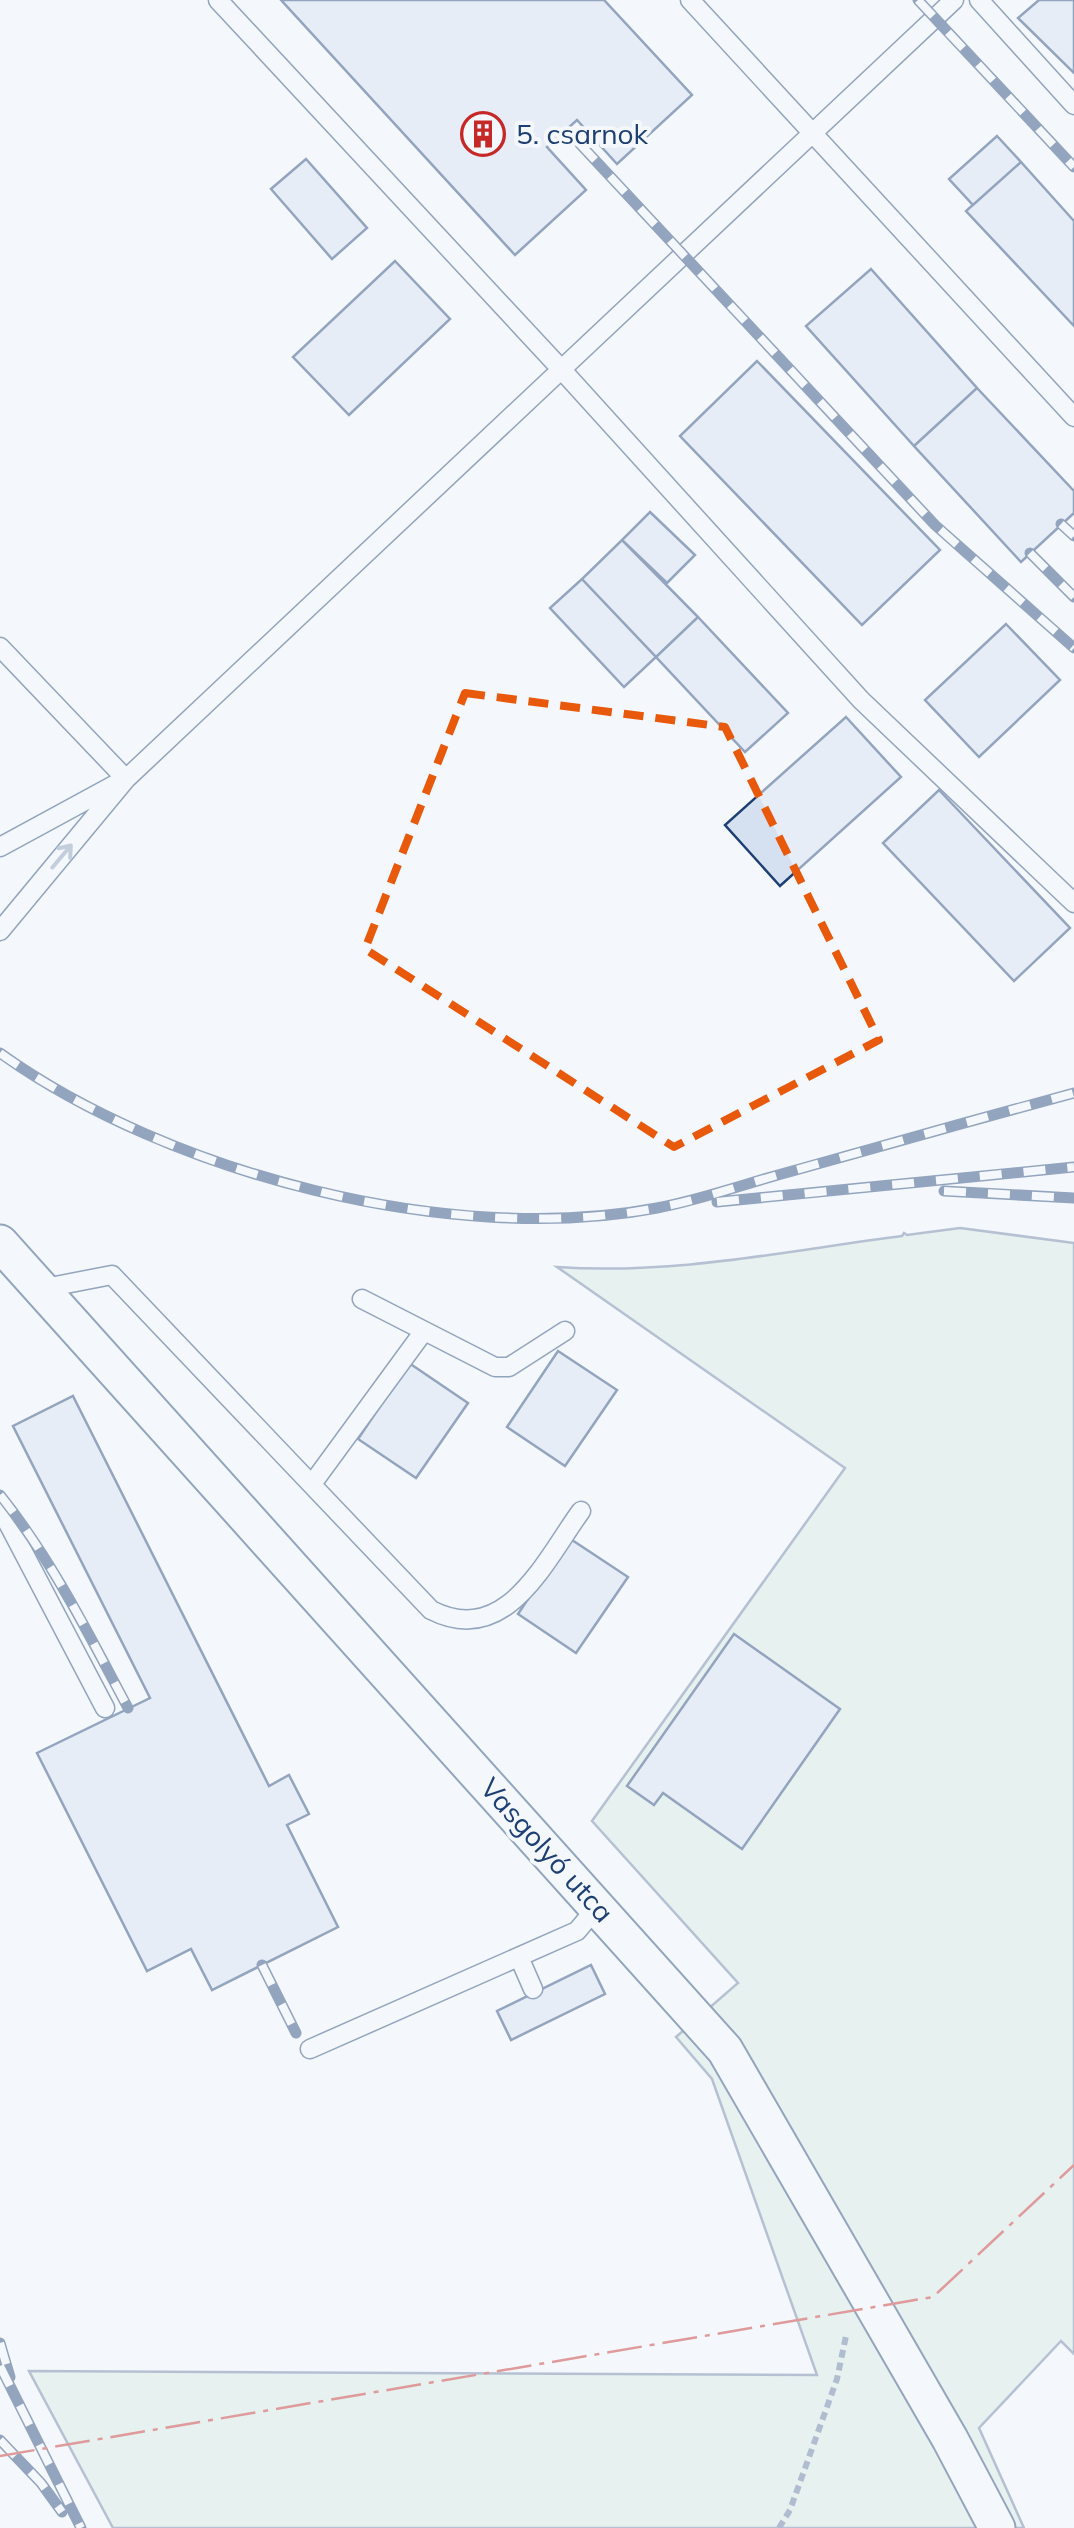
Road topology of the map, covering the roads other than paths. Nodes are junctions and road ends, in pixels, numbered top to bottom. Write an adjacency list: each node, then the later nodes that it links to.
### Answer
1 (218, 0): 7 (lane)
2 (690, 0): 6 (lane)
3 (954, 0): 6 (lane)
4 (979, 0): 5 (lane)
5 (1074, 105)
6 (814, 131): 7 (lane); 8 (lane)
7 (561, 369): 10 (lane); 12 (lane)
8 (1074, 417)
9 (0, 647): 10 (lane)
10 (126, 779): 11 (lane); 13 (lane, one-way to 10)
11 (0, 847)
12 (1074, 903)
13 (0, 931)
14 (5, 1259): 15 (street, Vasgolyó utca)
15 (40, 1289): 19 (lane); 23 (street, Vasgolyó utca)
16 (362, 1299): 17 (lane)
17 (424, 1331): 18 (lane); 19 (lane)
18 (564, 1331)
19 (312, 1484): 21 (lane)
20 (0, 1508): 22 (lane)
21 (581, 1511)
22 (105, 1708)
23 (598, 1906): 24 (lane); 27 (street, Vasgolyó utca)
24 (518, 1957): 25 (lane); 26 (lane)
25 (533, 1988)
26 (310, 2049)
27 (997, 2528)

